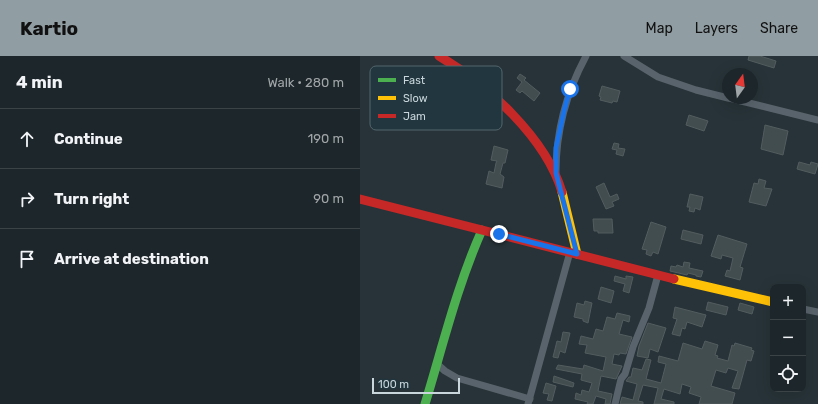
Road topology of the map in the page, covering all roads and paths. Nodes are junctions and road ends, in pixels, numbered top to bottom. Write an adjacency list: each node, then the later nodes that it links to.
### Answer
1 (439, 56): 4 (street)
2 (586, 56): 9 (street)
3 (624, 56): 5 (street)
4 (456, 66)
5 (722, 96)
6 (753, 104): 8 (street)
7 (502, 105): 10 (street)
8 (818, 120)
9 (556, 148): 10 (street); 11 (street)
10 (541, 150): 11 (street)
11 (556, 173): 14 (street)
12 (360, 199): 13 (street)
13 (482, 230): 14 (street); 19 (street)
14 (573, 253): 15 (street); 20 (street)
15 (658, 275): 16 (street); 22 (street)
16 (770, 301)
17 (806, 310): 18 (street)
18 (818, 312)
19 (437, 364): 20 (street); 21 (street)
20 (529, 401)
21 (425, 404)
22 (615, 404)

